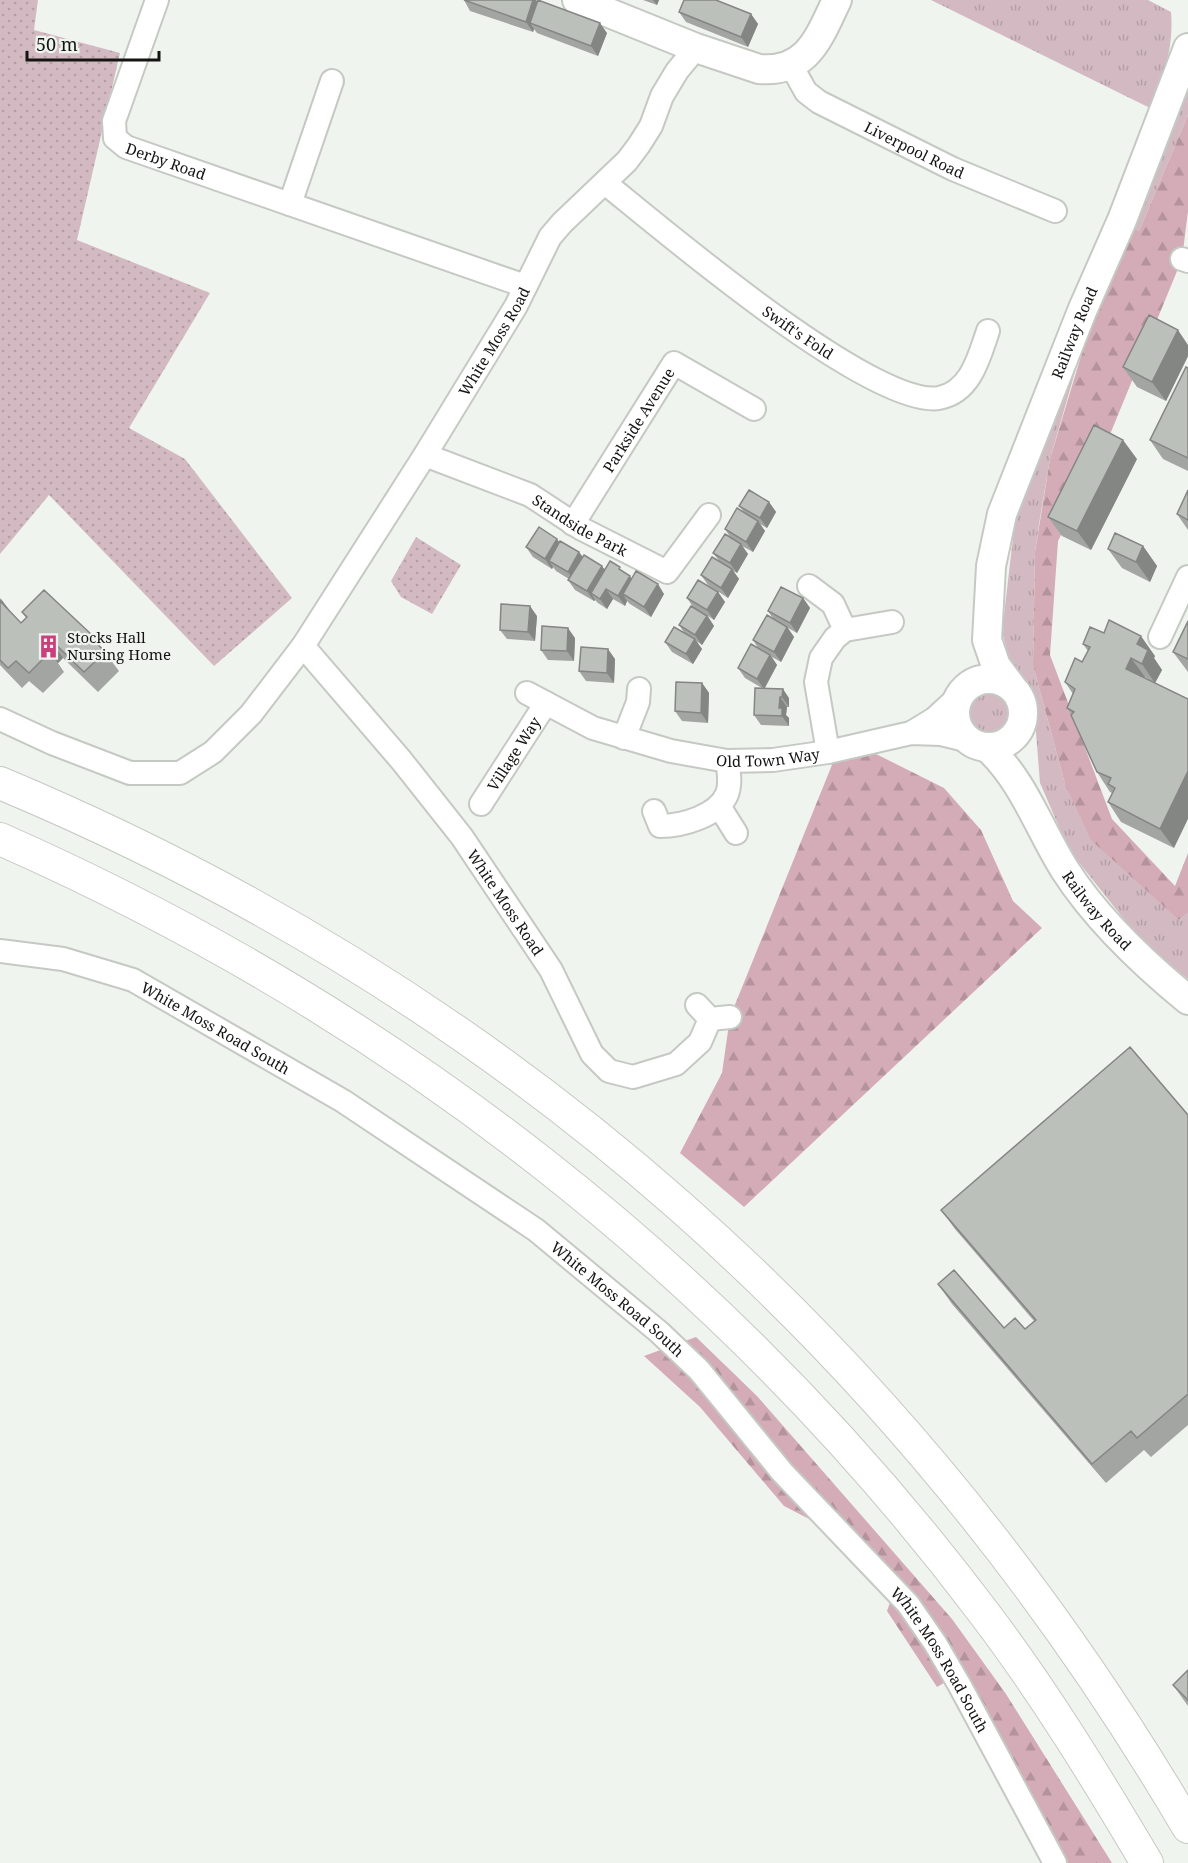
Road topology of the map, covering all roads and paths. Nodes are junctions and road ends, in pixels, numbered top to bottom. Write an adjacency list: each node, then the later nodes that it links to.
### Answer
1 (157, 0): 9 (street, Derby Road)
2 (577, 0): 4 (main road)
3 (837, 0): 6 (main road)
4 (696, 48): 6 (main road); 8 (street, White Moss Road)
5 (1188, 48): 20 (main road, Railway Road)
6 (791, 65): 10 (street, Liverpool Road)
7 (335, 91): 9 (street)
8 (605, 183): 11 (street, White Moss Road); 12 (street, Swift's Fold)
9 (290, 204): 11 (street, Derby Road)
10 (1055, 211)
11 (525, 286): 14 (street, White Moss Road)
12 (988, 331)
13 (754, 409): 16 (street, Parkside Avenue)
14 (425, 455): 16 (street, Standside Park); 23 (street, White Moss Road)
15 (710, 514): 16 (street, Standside Park)
16 (573, 524)
17 (1188, 577): 22 (street)
18 (809, 586): 21 (street)
19 (892, 622): 21 (street)
20 (987, 623): 24 (main road, Railway Road); 26 (main road, Railway Road)
21 (845, 630): 33 (street)
22 (1160, 637)
23 (303, 646): 28 (street, White Moss Road); 44 (street, White Moss Road)
24 (1011, 686): 26 (main road); 29 (main road)
25 (639, 689): 31 (street)
26 (962, 692): 30 (street, Old Town Way); 32 (main road)
27 (536, 698): 31 (street, Old Town Way); 36 (street, Village Way)
28 (0, 719)
29 (1021, 727): 32 (main road); 37 (main road, Railway Road)
30 (911, 733): 32 (street, Old Town Way); 33 (street, Old Town Way)
31 (624, 738): 34 (street, Old Town Way)
32 (979, 744): 37 (main road, Railway Road)
33 (828, 752): 34 (street, Old Town Way)
34 (728, 761): 38 (street)
35 (0, 783): 45 (highway)
36 (481, 804)
37 (1029, 804): 43 (main road, Railway Road)
38 (719, 806): 39 (street); 40 (street)
39 (656, 826)
40 (736, 833)
41 (0, 839): 47 (highway)
42 (0, 951): 46 (street, White Moss Road South)
43 (1188, 1000)
44 (712, 1014)
45 (1188, 1827)
46 (1055, 1863)
47 (1147, 1863)

